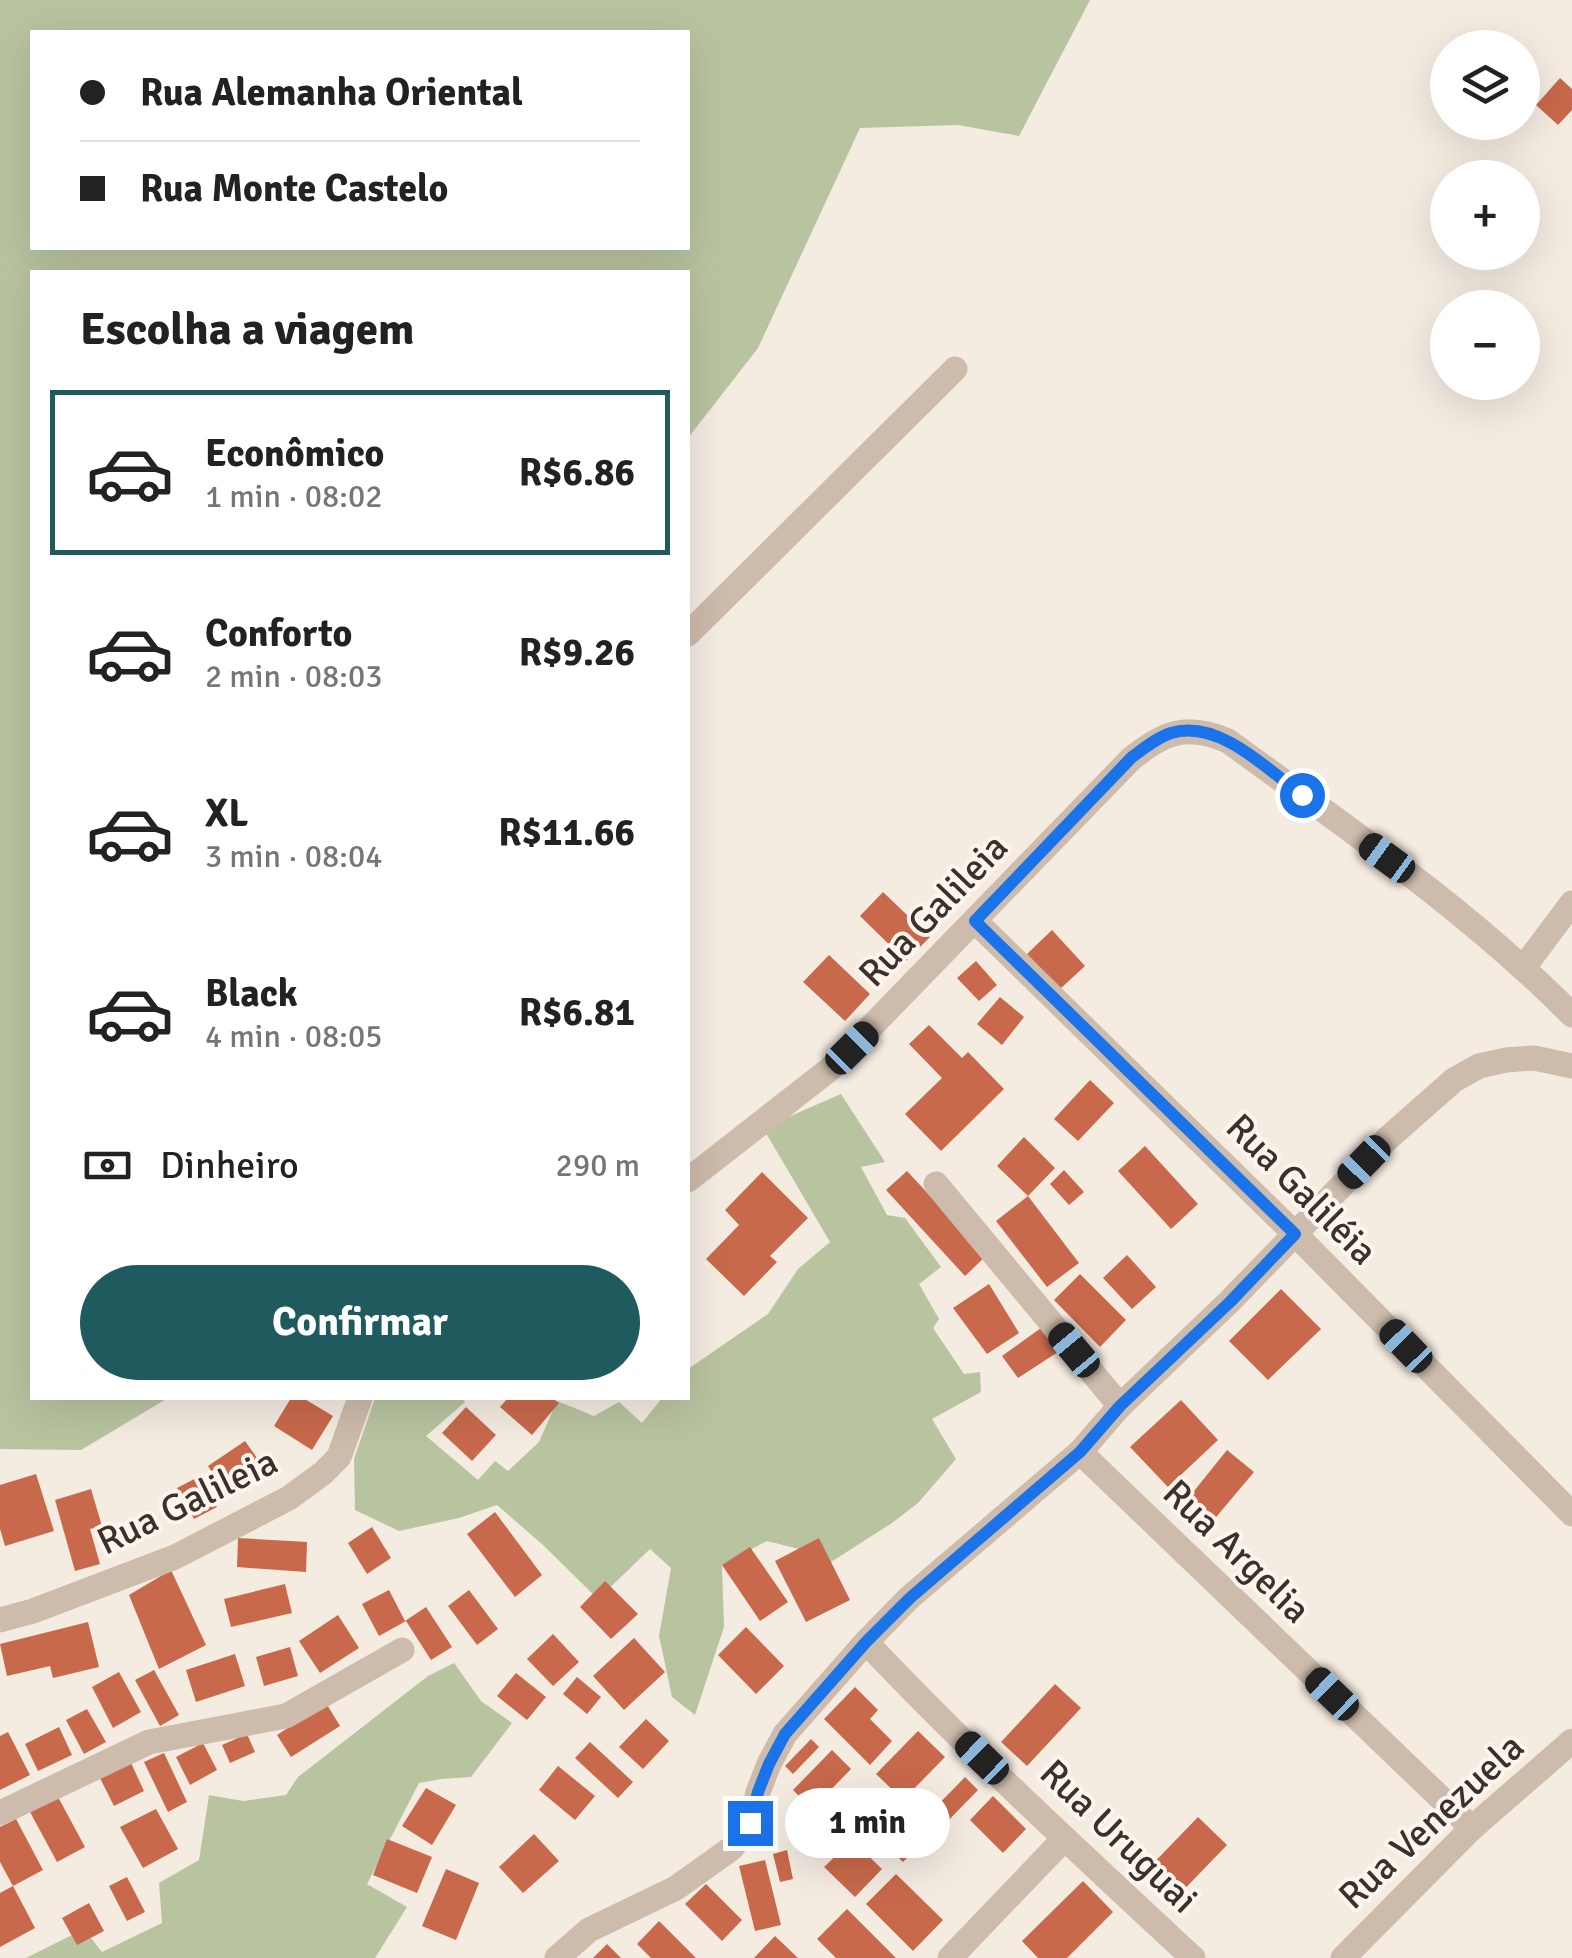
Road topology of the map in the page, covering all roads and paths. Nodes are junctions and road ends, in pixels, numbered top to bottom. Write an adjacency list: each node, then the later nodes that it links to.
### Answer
1 (955, 369): 2 (street)
2 (690, 632)
3 (1572, 903): 5 (street)
4 (975, 921): 5 (street, Rua Galileia); 8 (street, Rua Galileia); 10 (street, Rua Galiléia)
5 (1524, 967): 6 (street, Rua Galileia)
6 (1572, 1015)
7 (1572, 1066): 10 (street)
8 (690, 1178)
9 (936, 1184): 12 (street)
10 (1295, 1234): 12 (street); 14 (street, Rua Galiléia)
11 (359, 1400): 15 (street, Rua Galileia)
12 (1120, 1406): 13 (street)
13 (1080, 1452): 16 (street); 20 (street, Rua Argelia)
14 (1572, 1514)
15 (0, 1620)
16 (866, 1642): 21 (street, Rua Uruguai); 22 (street)
17 (402, 1650): 19 (street)
18 (1572, 1740): 20 (street, Rua Venezuela)
19 (0, 1813)
20 (1472, 1828): 25 (street, Rua Venezuela)
21 (1064, 1838): 23 (street); 24 (street, Rua Uruguai)
22 (557, 1958)
23 (950, 1958)
24 (1192, 1958)
25 (1343, 1958)

